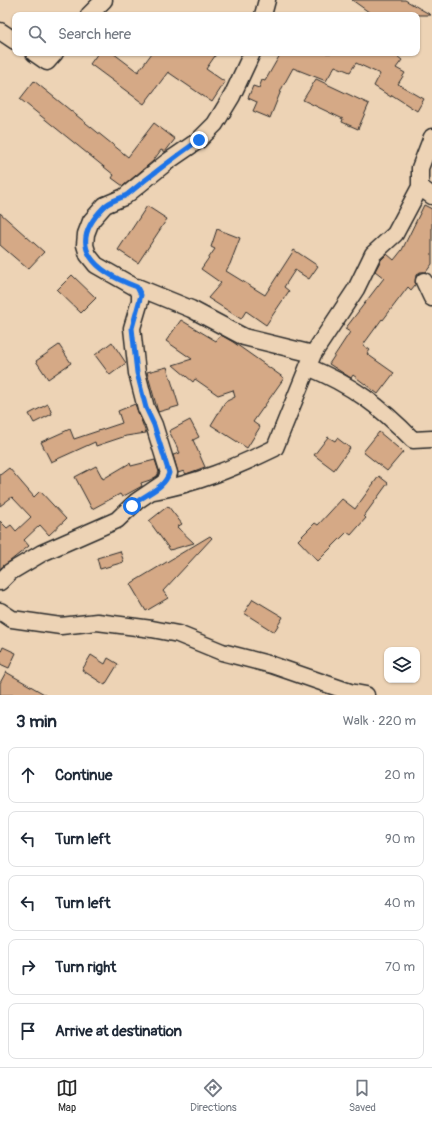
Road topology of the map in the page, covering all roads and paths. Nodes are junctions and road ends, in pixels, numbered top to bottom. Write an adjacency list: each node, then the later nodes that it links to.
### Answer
1 (104, 0): 3 (street)
2 (267, 0): 4 (street)
3 (92, 12)
4 (264, 12)
5 (0, 31): 6 (street)
6 (12, 39)
7 (38, 56): 8 (street)
8 (52, 56)
9 (251, 56): 13 (street)
10 (432, 136): 11 (street)
11 (426, 191): 15 (street)
12 (424, 281): 14 (street)
13 (137, 287): 15 (street); 17 (street)
14 (432, 298)
15 (311, 361): 16 (street); 17 (street)
16 (432, 439)
17 (152, 492): 18 (street)
18 (0, 582)
19 (0, 611): 20 (street)
20 (366, 695)

